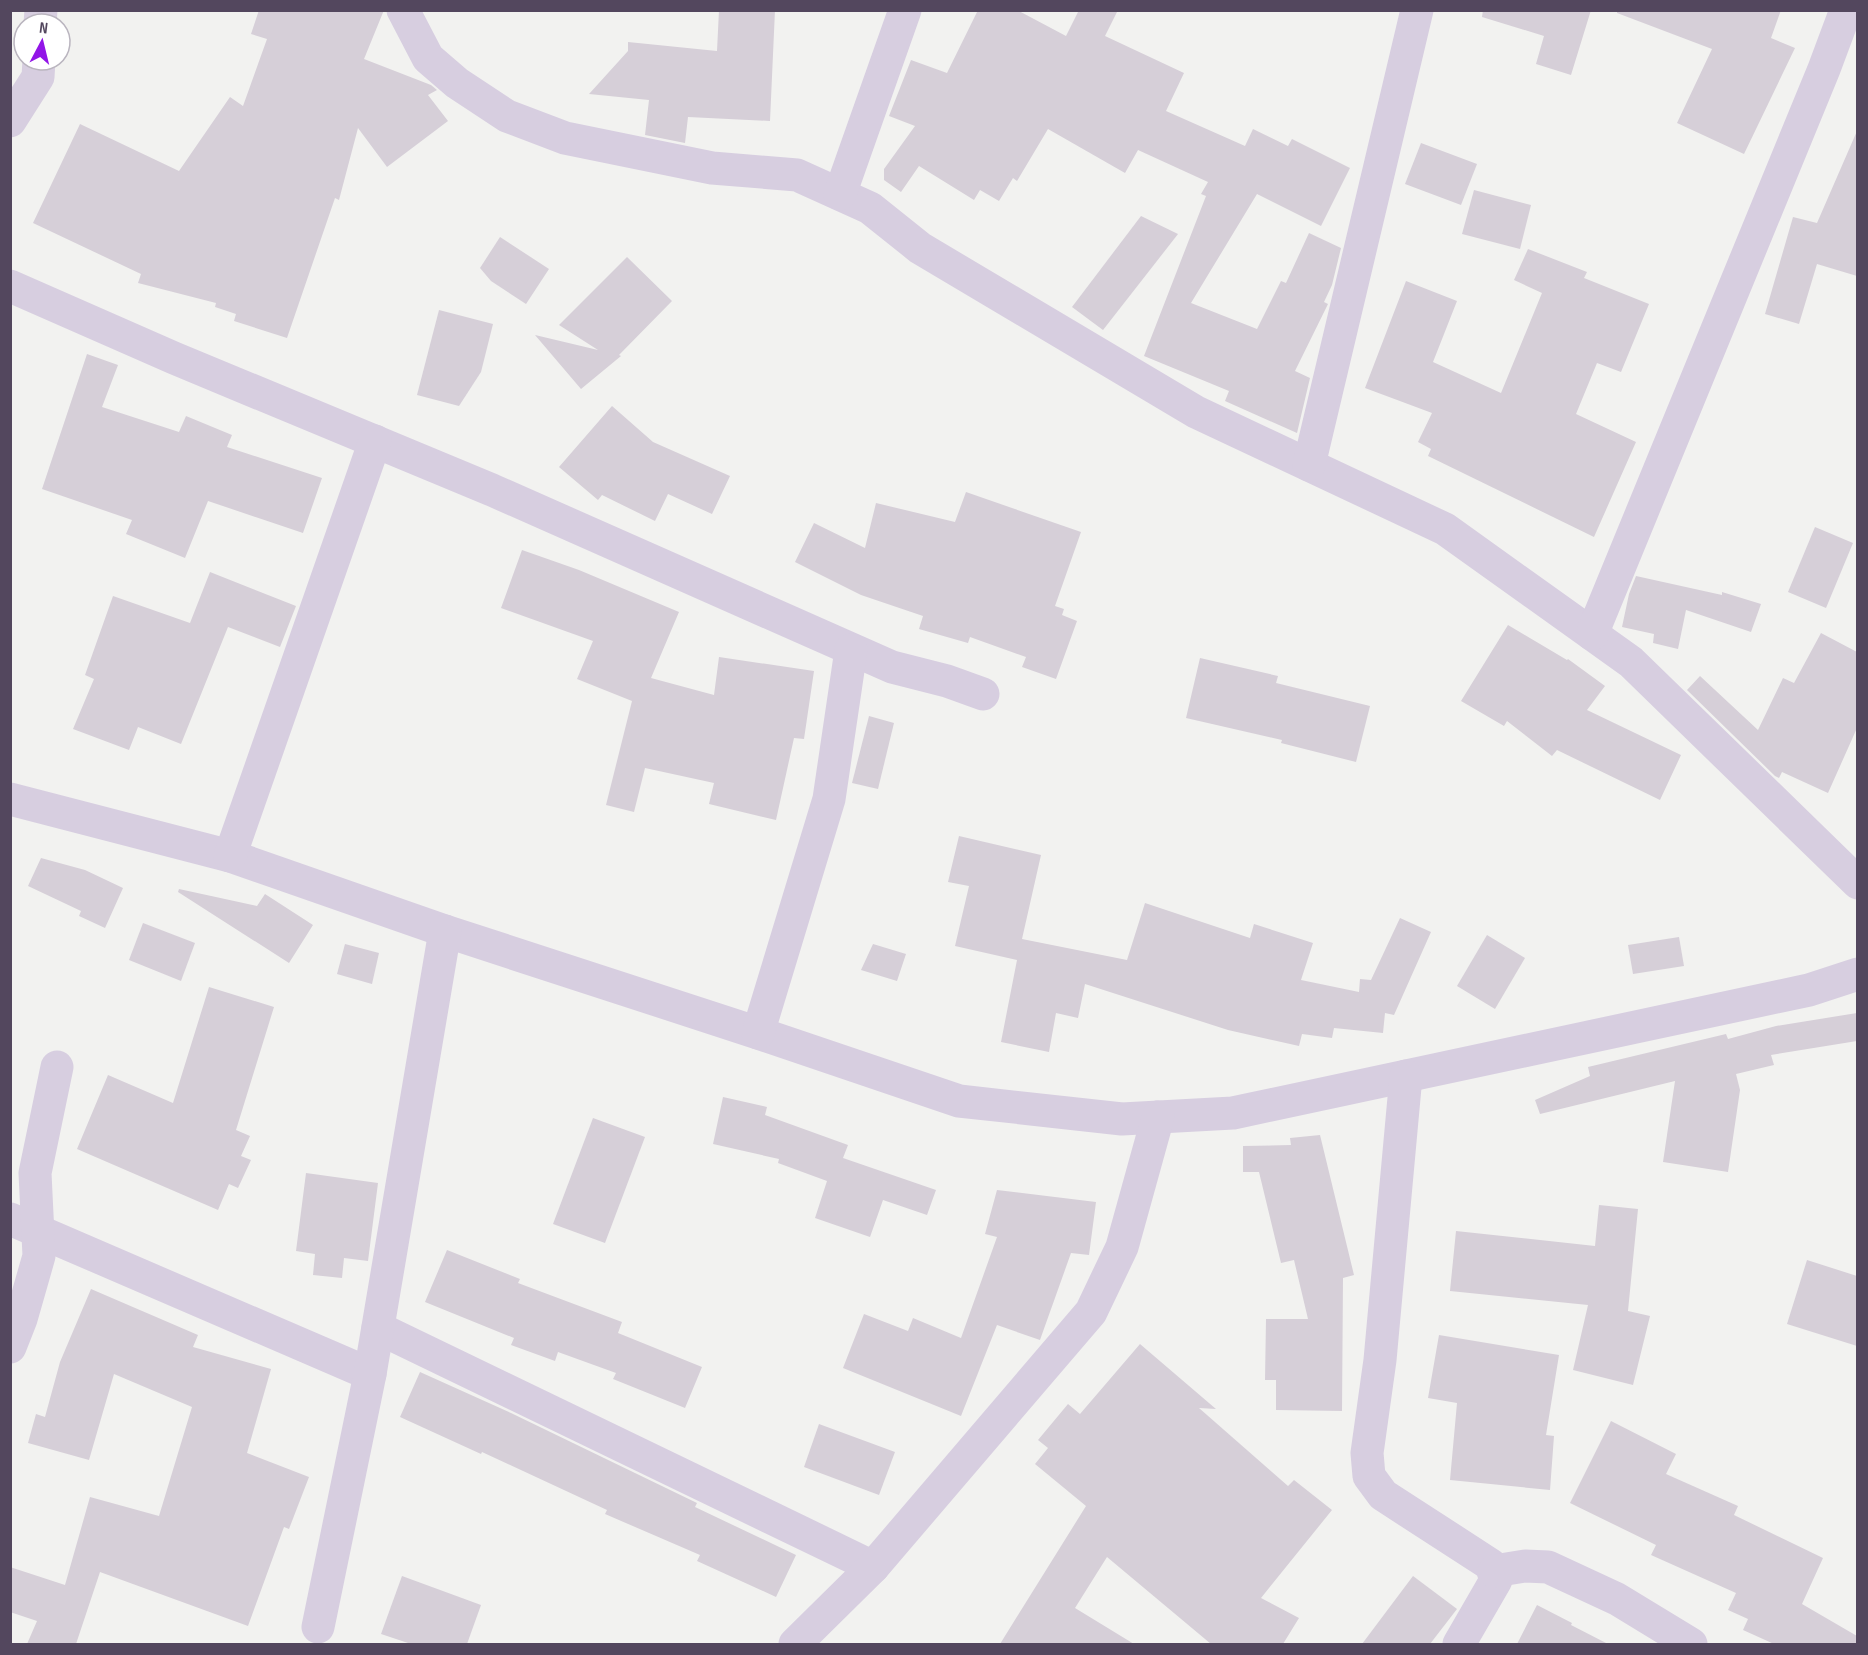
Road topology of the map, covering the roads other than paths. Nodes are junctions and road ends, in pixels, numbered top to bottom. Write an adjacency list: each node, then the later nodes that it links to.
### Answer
1 (403, 10): 7 (street)
2 (905, 10): 7 (street)
3 (1418, 10): 10 (street)
4 (1846, 10): 11 (street)
5 (38, 72): 6 (street)
6 (10, 121)
7 (840, 194): 10 (street)
8 (10, 286): 9 (street)
9 (375, 441): 12 (street); 15 (street)
10 (1309, 465): 11 (street)
11 (1592, 633): 16 (street)
12 (851, 650): 13 (street); 19 (street)
13 (983, 694)
14 (10, 799): 15 (street)
15 (230, 856): 17 (street)
16 (1857, 882)
17 (445, 931): 19 (street); 24 (street)
18 (1857, 974): 21 (street)
19 (758, 1033): 22 (street)
20 (57, 1067): 23 (street)
21 (1406, 1076): 22 (street); 28 (street)
22 (1158, 1117): 27 (street)
23 (24, 1225): 25 (street); 26 (street)
24 (378, 1328): 26 (street); 27 (street)
25 (10, 1347)
26 (370, 1374): 29 (street)
27 (873, 1567): 30 (street)
28 (1494, 1571): 31 (street); 32 (street)
29 (318, 1627)
30 (795, 1644)
31 (1459, 1644)
32 (1691, 1644)

